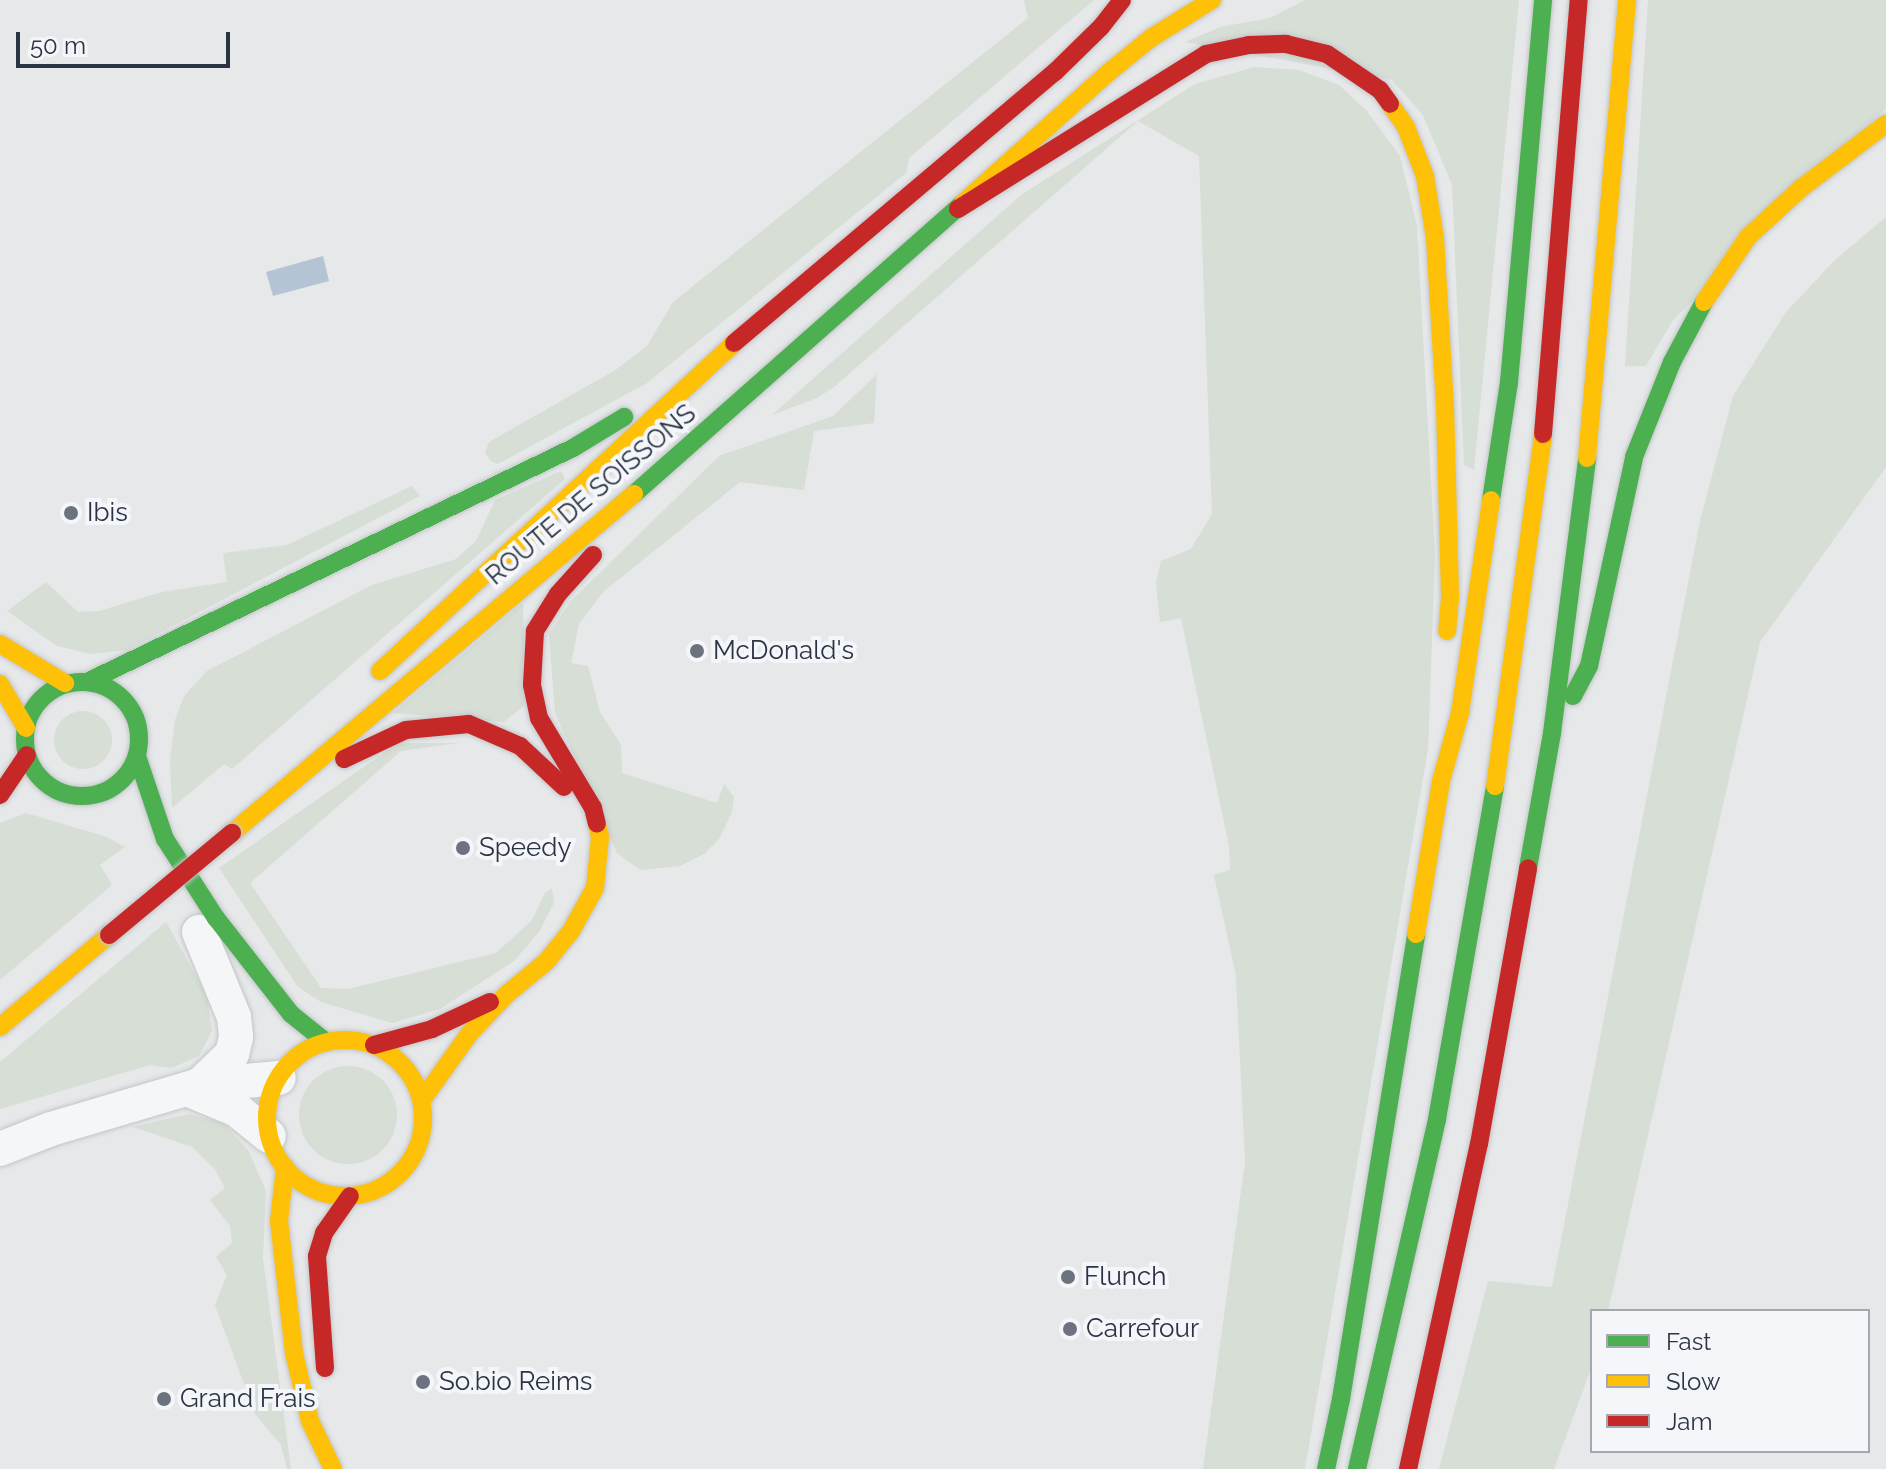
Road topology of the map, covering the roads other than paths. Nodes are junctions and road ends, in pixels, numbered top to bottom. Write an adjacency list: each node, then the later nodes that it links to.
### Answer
1 (1122, 0): 8 (main road, ROUTE DE SOISSONS)
2 (1212, 0): 7 (main road, ROUTE DE SOISSONS)
3 (1543, 0): 21 (main road)
4 (1579, 0): 45 (main road)
5 (1627, 0): 18 (main road)
6 (1886, 124): 18 (main road)
7 (958, 209): 9 (main road, ROUTE DE SOISSONS); 11 (main road)
8 (762, 317): 12 (main road); 14 (main road, ROUTE DE SOISSONS)
9 (676, 459): 22 (main road, ROUTE DE SOISSONS); 27 (main road)
10 (0, 644): 13 (main road)
11 (1446, 645)
12 (89, 681): 13 (main road); 20 (main road)
13 (65, 683): 17 (main road)
14 (368, 683)
15 (0, 684): 17 (main road)
16 (1441, 708): 21 (main road)
17 (26, 728): 19 (main road)
18 (1552, 733): 46 (main road)
19 (27, 755): 23 (main road); 24 (main road)
20 (137, 756): 24 (main road); 32 (main road)
21 (1441, 781): 44 (main road)
22 (291, 784): 27 (main road); 31 (main road, ROUTE DE SOISSONS, bridge)
23 (0, 795)
24 (83, 797): 25 (main road)
25 (109, 811)
26 (194, 837): 28 (main road)
27 (598, 861): 29 (main road)
28 (191, 919): 30 (main road); 35 (street)
29 (507, 994): 33 (main road); 36 (main road)
30 (245, 995)
31 (0, 1027)
32 (326, 1042): 33 (main road); 34 (main road)
33 (374, 1045): 36 (main road)
34 (279, 1066): 35 (street); 37 (main road)
35 (193, 1087): 37 (street); 38 (street)
36 (422, 1100): 40 (main road)
37 (269, 1136): 39 (main road)
38 (0, 1149)
39 (285, 1167): 40 (main road); 43 (main road)
40 (350, 1196): 41 (main road)
41 (328, 1393)
42 (331, 1423): 43 (main road)
43 (333, 1468)
44 (1326, 1469)
45 (1357, 1469)
46 (1408, 1469)

